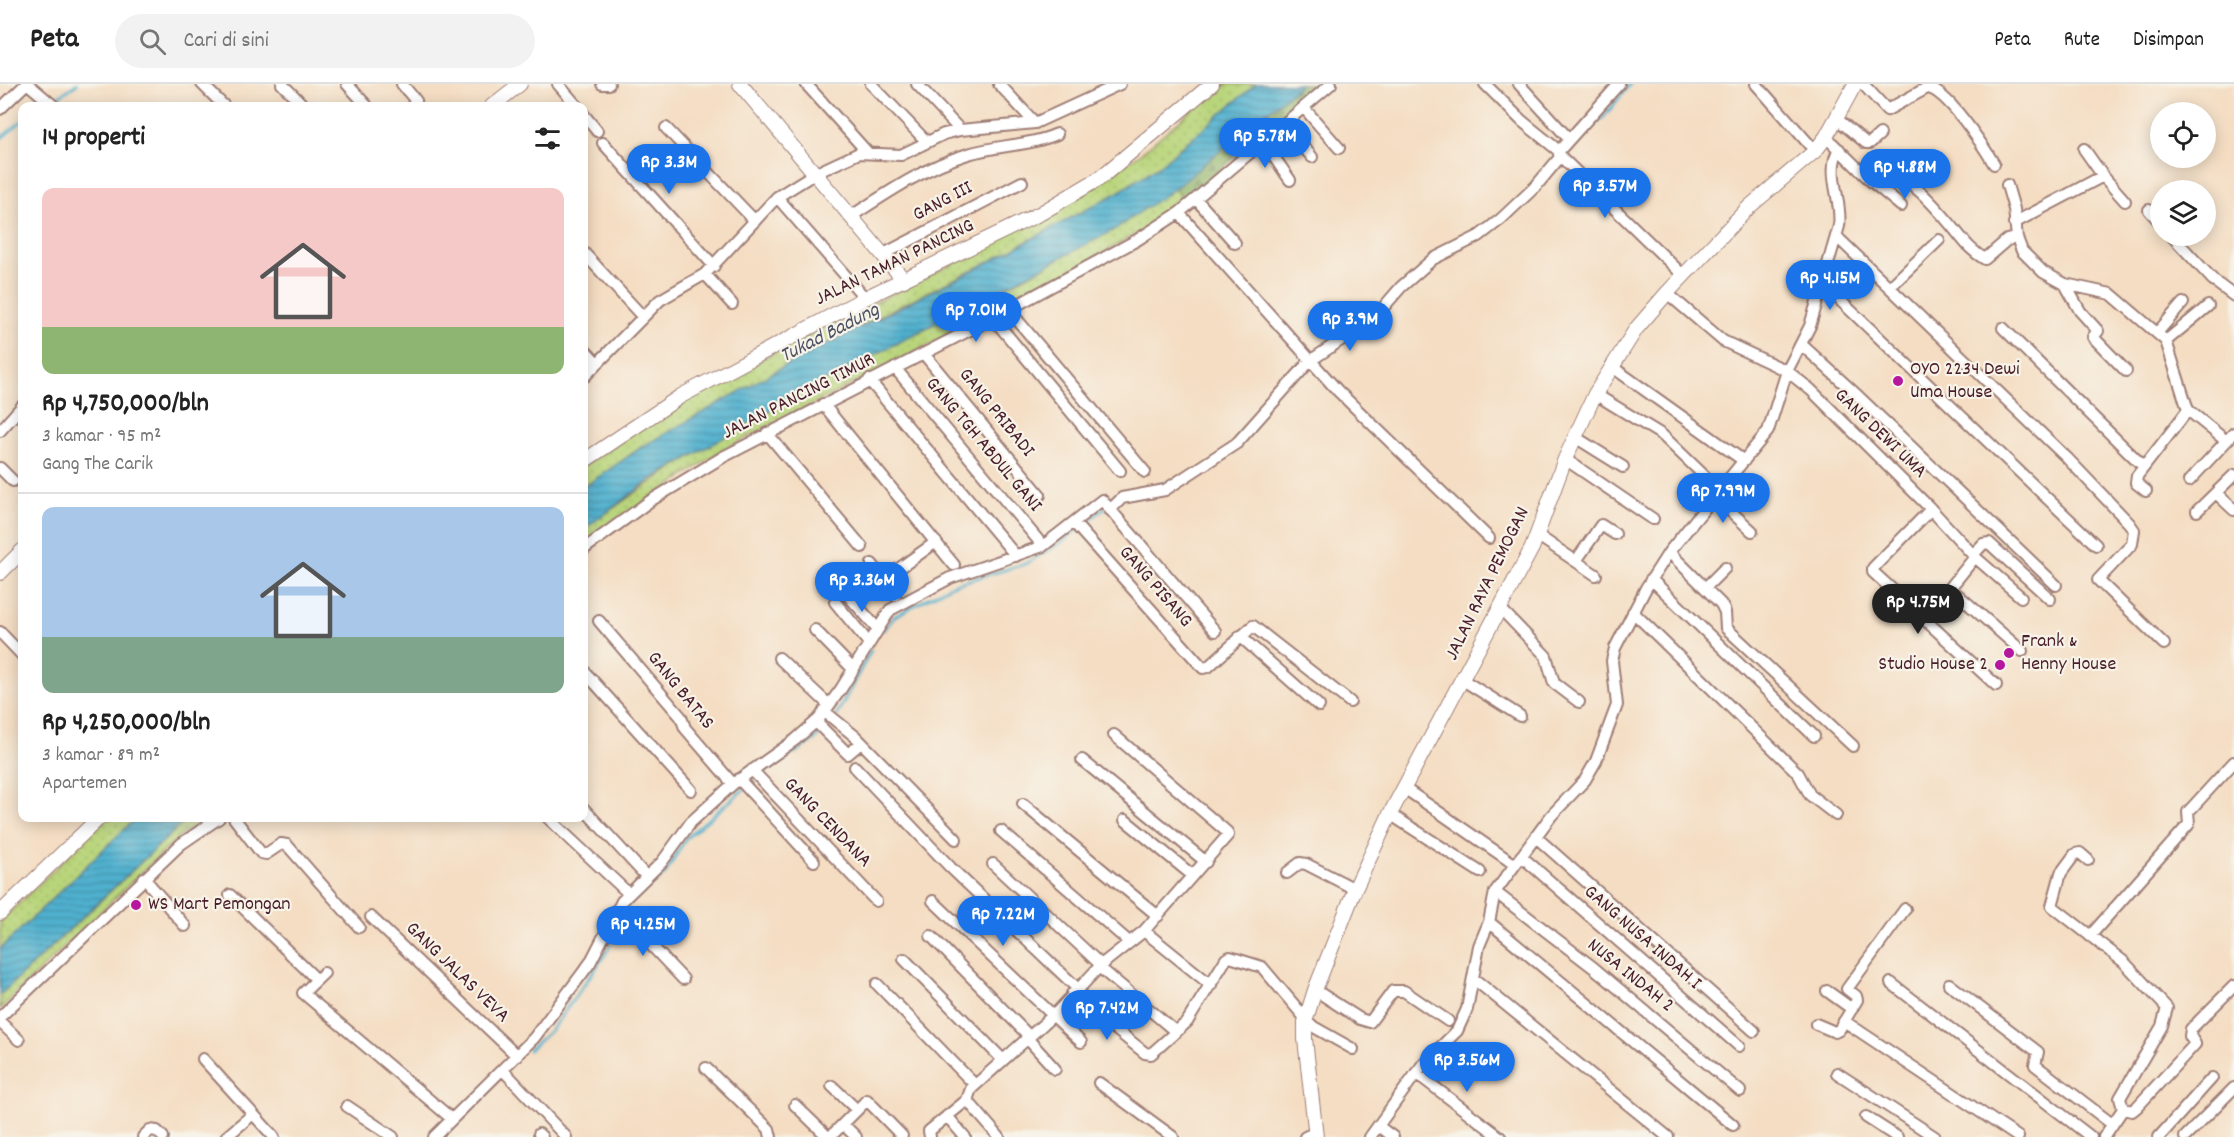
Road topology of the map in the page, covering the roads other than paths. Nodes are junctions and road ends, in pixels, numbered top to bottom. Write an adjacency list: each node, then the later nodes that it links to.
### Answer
1 (27, 84): 24 (street); 32 (street)
2 (202, 84): 25 (street)
3 (282, 84): 26 (street)
4 (347, 84): 27 (street)
5 (402, 84): 28 (street)
6 (520, 84): 29 (street)
7 (558, 84): 30 (street)
8 (602, 84): 9 (street)
9 (609, 84)
10 (740, 84): 54 (street)
11 (806, 84): 50 (street)
12 (871, 84): 44 (street)
13 (917, 84): 38 (street)
14 (999, 84): 35 (street)
15 (1120, 84): 35 (street)
16 (1212, 84): 77 (street, JALAN TAMAN PANCING)
17 (1331, 84): 31 (street, JALAN PANCING TIMUR)
18 (1485, 84): 51 (street)
19 (1519, 84): 42 (street)
20 (1619, 84): 42 (street)
21 (1756, 84): 49 (street)
22 (1855, 84): 33 (street, JALAN RAYA PEMOGAN)
23 (1863, 84): 53 (street)
24 (48, 102)
25 (220, 102)
26 (300, 102)
27 (363, 102)
28 (415, 102)
29 (497, 102)
30 (574, 102)
31 (1304, 108): 36 (street, JALAN PANCING TIMUR); 47 (street)
32 (0, 109)
33 (1836, 118): 40 (street); 46 (street, JALAN RAYA PEMOGAN)
34 (588, 120): 39 (street)
35 (1035, 123): 38 (street)
36 (1284, 124): 43 (street, JALAN PANCING TIMUR); 52 (street)
37 (666, 128): 66 (street)
38 (960, 130): 44 (street)
39 (597, 131)
40 (1880, 134)
41 (1058, 135): 65 (street)
42 (1569, 139): 51 (street)
43 (1263, 141): 56 (street); 61 (street, JALAN PANCING TIMUR)
44 (927, 142): 50 (street)
45 (603, 143): 75 (street)
46 (1833, 143): 49 (street, JALAN RAYA PEMOGAN); 57 (street); 68 (street)
47 (1339, 148)
48 (2084, 149): 55 (street)
49 (1815, 151): 76 (street, JALAN RAYA PEMOGAN)
50 (868, 153): 54 (street)
51 (1560, 153): 76 (street); 96 (street)
52 (1312, 157)
53 (1994, 164)
54 (814, 174): 60 (street); 65 (street)
55 (2103, 176): 62 (street); 67 (street)
56 (1290, 180)
57 (1871, 181): 63 (street); 69 (street)
58 (1022, 182): 73 (street, GANG III)
59 (2007, 186): 67 (street)
60 (777, 197): 66 (street); 83 (street)
61 (1196, 200): 64 (street, JALAN PANCING TIMUR); 71 (street)
62 (2126, 201)
63 (1901, 206)
64 (1179, 213): 87 (street, JALAN PANCING TIMUR); 96 (street)
65 (850, 218): 73 (street)
66 (755, 221): 75 (street)
67 (2014, 223): 69 (street)
68 (1836, 236): 79 (street); 80 (street)
69 (2017, 238): 78 (street)
70 (1940, 240): 80 (street)
71 (1235, 243)
72 (2181, 246): 82 (street)
73 (882, 255): 77 (street)
74 (588, 256): 88 (street)
75 (710, 270): 85 (street); 88 (street)
76 (1684, 276): 81 (street, JALAN RAYA PEMOGAN)
77 (904, 280): 83 (street, JALAN TAMAN PANCING)
78 (2065, 284): 91 (street); 101 (street)
79 (1824, 285): 93 (street); 138 (street)
80 (1890, 287): 170 (street)
81 (1667, 293): 98 (street, JALAN RAYA PEMOGAN); 100 (street, GANG DEWI UMA)
82 (2234, 296)
83 (866, 298): 112 (street, JALAN TAMAN PANCING)
84 (2182, 303): 91 (street)
85 (732, 304)
86 (2208, 306): 92 (street)
87 (1009, 310): 89 (street, JALAN PANCING TIMUR); 119 (street)
88 (642, 316): 97 (street)
89 (993, 318): 95 (street, JALAN PANCING TIMUR); 118 (street)
90 (2003, 328): 115 (street)
91 (2157, 333): 92 (street)
92 (2166, 341): 106 (street)
93 (1802, 345): 100 (street); 154 (street)
94 (588, 353): 97 (street)
95 (924, 354): 99 (street, JALAN PANCING TIMUR); 126 (street, GANG PRIBADI)
96 (1309, 358): 127 (street); 136 (street)
97 (597, 363): 102 (street)
98 (1611, 366): 104 (street, JALAN RAYA PEMOGAN); 113 (street)
99 (895, 368): 103 (street, JALAN PANCING TIMUR); 140 (street, GANG TGH ABDUL GANI)
100 (1787, 371): 113 (street); 128 (street, GANG DEWI UMA)
101 (2126, 371)
102 (588, 372)
103 (869, 380): 105 (street, JALAN PANCING TIMUR); 144 (street)
104 (1596, 394): 111 (street, JALAN RAYA PEMOGAN); 123 (street)
105 (823, 404): 109 (street, JALAN PANCING TIMUR); 137 (street)
106 (2188, 410): 110 (street); 115 (street)
107 (18, 411): 108 (street)
108 (0, 431)
109 (767, 433): 139 (street, JALAN PANCING TIMUR); 141 (street)
110 (2229, 436): 122 (street)
111 (1575, 437): 114 (street, JALAN RAYA PEMOGAN); 116 (street)
112 (588, 458)
113 (1741, 458): 123 (street)
114 (1565, 459): 131 (street); 135 (street, JALAN RAYA PEMOGAN)
115 (2143, 466): 124 (street)
116 (1623, 467)
117 (0, 468): 121 (street)
118 (1120, 471)
119 (1145, 472)
120 (2234, 475): 125 (street)
121 (13, 481)
122 (2189, 481)
123 (1714, 488): 133 (street); 142 (street)
124 (2146, 491)
125 (2216, 493): 129 (street); 130 (street)
126 (1040, 495)
127 (1107, 506): 132 (street); 166 (street)
128 (1931, 509): 145 (street, GANG DEWI UMA); 177 (street)
129 (2234, 510)
130 (2197, 511)
131 (1653, 519)
132 (1077, 526): 140 (street); 168 (street, GANG PISANG)
133 (1752, 531)
134 (1615, 534): 146 (street)
135 (1538, 535): 146 (street); 161 (street, JALAN RAYA PEMOGAN)
136 (1489, 538)
137 (936, 542): 148 (street); 153 (street)
138 (2096, 545)
139 (588, 546)
140 (1043, 546): 144 (street)
141 (862, 547)
142 (1669, 552): 152 (street); 155 (street)
143 (18, 555): 150 (street)
144 (1016, 556): 164 (street)
145 (1974, 556): 158 (street, GANG DEWI UMA); 159 (street); 172 (street)
146 (1576, 561): 151 (street)
147 (872, 564): 153 (street)
148 (954, 565)
149 (1725, 568): 155 (street)
150 (0, 573)
151 (1596, 575)
152 (1651, 579): 162 (street); 185 (street)
153 (883, 580): 157 (street)
154 (2056, 585)
155 (1706, 587): 187 (street)
156 (844, 591): 164 (street)
157 (895, 595)
158 (2021, 597)
159 (2050, 599)
160 (835, 602): 169 (street)
161 (1501, 609): 176 (street, JALAN RAYA PEMOGAN); 179 (street)
162 (1633, 612): 198 (street); 205 (street)
163 (599, 621): 192 (street, GANG BATAS)
164 (877, 628): 169 (street)
165 (815, 630): 174 (street)
166 (1215, 631)
167 (0, 632): 171 (street)
168 (1240, 636): 178 (street); 180 (street)
169 (868, 642): 174 (street)
170 (2164, 644)
171 (18, 651)
172 (2022, 651)
173 (779, 658): 181 (street)
174 (852, 668): 181 (street)
175 (588, 675): 194 (street)
176 (1463, 680): 182 (street); 193 (street, JALAN RAYA PEMOGAN)
177 (1996, 685)
178 (1350, 702)
179 (1579, 702)
180 (1319, 706)
181 (829, 713): 183 (street); 186 (street)
182 (1520, 716)
183 (820, 726): 186 (street); 191 (street)
184 (1114, 735): 210 (street)
185 (1814, 736)
186 (861, 743): 206 (street)
187 (1853, 746)
188 (1082, 760): 210 (street)
189 (2234, 762): 233 (street)
190 (855, 767): 245 (street)
191 (756, 774): 192 (street); 221 (street, GANG CENDANA)
192 (740, 783): 209 (street, GANG BATAS); 215 (street)
193 (1404, 788): 197 (street, JALAN RAYA PEMOGAN); 207 (street, GANG NUSA INDAH I)
194 (691, 790)
195 (1023, 804): 227 (street)
196 (588, 813): 215 (street)
197 (1390, 814): 212 (street); 217 (street, JALAN RAYA PEMOGAN)
198 (1836, 815)
199 (1125, 820): 214 (street)
200 (95, 822): 225 (street)
201 (213, 822): 216 (street)
202 (237, 822): 230 (street)
203 (553, 822): 219 (street)
204 (1001, 831): 234 (street)
205 (1536, 837): 207 (street); 255 (street)
206 (956, 839)
207 (1514, 860): 218 (street); 260 (street, GANG NUSA INDAH I)
208 (2088, 860): 233 (street)
209 (814, 861)
210 (1206, 862): 214 (street)
211 (993, 864): 236 (street)
212 (1480, 872)
213 (1287, 873): 217 (street)
214 (1192, 875): 227 (street)
215 (646, 876): 219 (street)
216 (144, 878): 229 (street); 249 (street)
217 (1355, 889): 244 (street, JALAN RAYA PEMOGAN)
218 (1495, 892): 228 (street); 275 (street, NUSA INDAH 2)
219 (628, 893): 224 (street)
220 (230, 895): 284 (street)
221 (876, 901)
222 (933, 901): 248 (street)
223 (1905, 909): 247 (street)
224 (619, 912): 237 (street); 262 (street)
225 (0, 913)
226 (371, 916): 262 (street, GANG JALAS VEVA)
227 (1158, 916): 231 (street)
228 (1489, 922): 238 (street); 287 (street)
229 (185, 926)
230 (359, 927)
231 (1144, 931): 234 (street); 242 (street)
232 (931, 936): 257 (street)
233 (2090, 936): 279 (street)
234 (1128, 941): 236 (street)
235 (904, 959): 264 (street)
236 (1100, 966): 245 (street); 256 (street)
237 (683, 979)
238 (1474, 979): 268 (street); 308 (street)
239 (1891, 983): 312 (street)
240 (877, 984): 272 (street)
241 (1949, 984): 286 (street)
242 (1211, 985): 250 (street); 256 (street)
243 (2234, 986): 279 (street)
244 (1315, 990): 250 (street, JALAN RAYA PEMOGAN); 251 (street)
245 (1075, 991): 248 (street); 256 (street)
246 (1827, 991): 247 (street)
247 (1852, 1009): 252 (street)
248 (1053, 1015): 257 (street); 259 (street)
249 (0, 1017)
250 (1306, 1021): 261 (street); 289 (street, JALAN RAYA PEMOGAN)
251 (1448, 1021)
252 (1844, 1021): 254 (street); 311 (street)
253 (0, 1022): 258 (street)
254 (1816, 1024)
255 (1754, 1031)
256 (1176, 1032)
257 (1027, 1036): 264 (street); 266 (street)
258 (19, 1040)
259 (1081, 1042)
260 (1739, 1046)
261 (1353, 1049)
262 (517, 1056): 267 (street)
263 (203, 1059): 281 (street)
264 (1002, 1059): 272 (street)
265 (706, 1068): 298 (street)
266 (1055, 1069)
267 (504, 1072): 284 (street); 297 (street)
268 (1416, 1073): 288 (street); 307 (street)
269 (1837, 1073): 310 (street)
270 (2212, 1078): 314 (street)
271 (1100, 1083): 304 (street)
272 (975, 1085): 276 (street)
273 (832, 1086): 280 (street)
274 (2234, 1088): 315 (street)
275 (1740, 1091)
276 (966, 1100): 282 (street); 303 (street)
277 (795, 1105): 299 (street)
278 (347, 1106): 295 (street)
279 (2123, 1109): 286 (street)
280 (857, 1110): 285 (street); 290 (street)
281 (252, 1114): 293 (street); 294 (street)
282 (947, 1116): 301 (street); 302 (street)
283 (1866, 1117): 309 (street)
284 (452, 1119): 296 (street)
285 (843, 1124): 299 (street); 300 (street)
286 (2112, 1124): 313 (street)
287 (1733, 1125)
288 (1378, 1126): 305 (street); 306 (street)
289 (1312, 1135)
290 (902, 1136)
291 (143, 1137): 292 (street)
292 (163, 1137)
293 (226, 1137)
294 (274, 1137)
295 (393, 1137)
296 (434, 1137)
297 (566, 1137)
298 (771, 1137)
299 (829, 1137)
300 (856, 1137)
301 (930, 1137)
302 (964, 1137)
303 (999, 1137)
304 (1173, 1137)
305 (1370, 1137)
306 (1393, 1137)
307 (1500, 1137)
308 (1668, 1137)
309 (1897, 1137)
310 (1935, 1137)
311 (2018, 1137)
312 (2091, 1137)
313 (2104, 1137)
314 (2159, 1137)
315 (2185, 1137)

